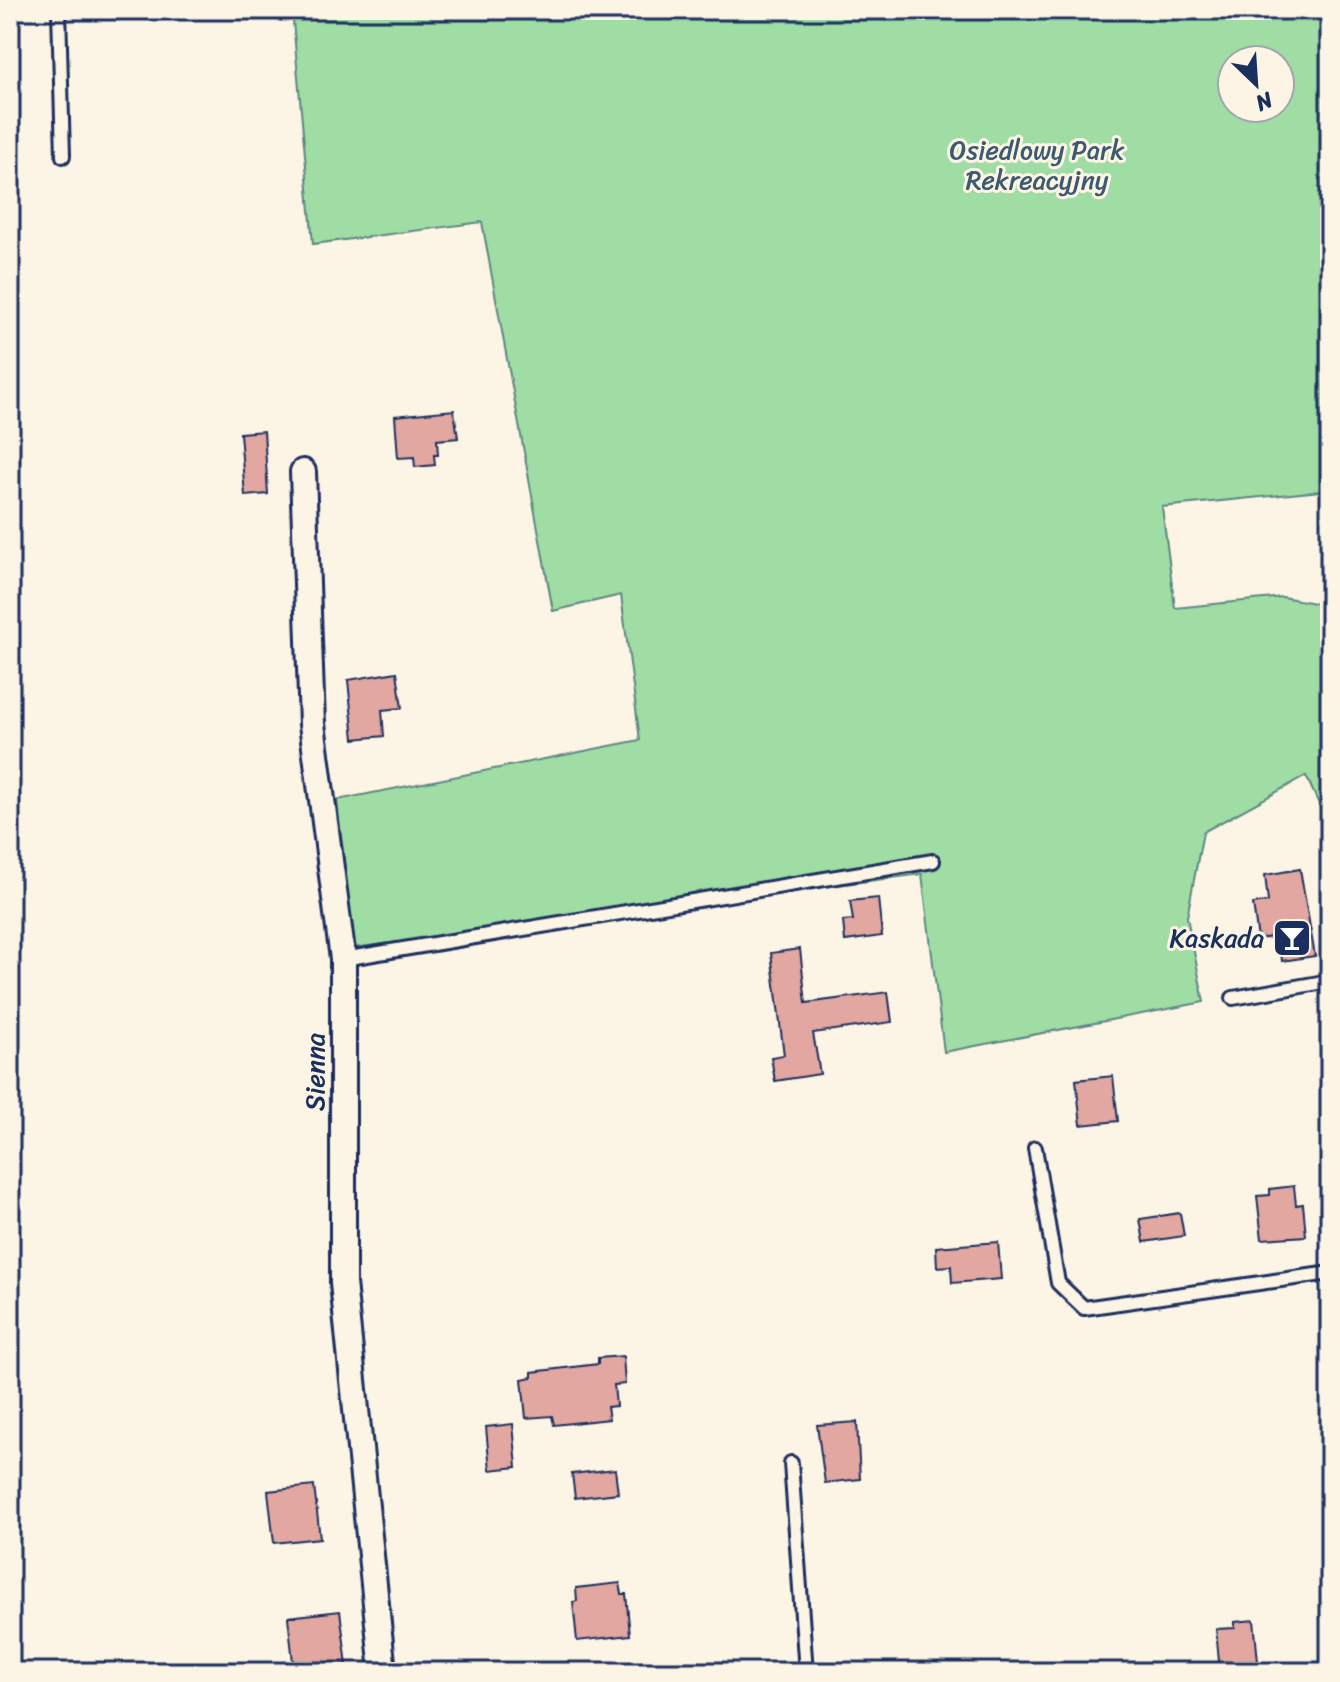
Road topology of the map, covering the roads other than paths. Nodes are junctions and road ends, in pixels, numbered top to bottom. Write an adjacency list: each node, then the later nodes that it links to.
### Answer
1 (59, 10): 2 (lane)
2 (63, 156)
3 (303, 472): 5 (street, Sienna)
4 (933, 861): 5 (lane)
5 (343, 959): 11 (street, Sienna)
6 (1330, 981): 7 (lane)
7 (1233, 998)
8 (1035, 1148): 9 (lane)
9 (1330, 1273)
10 (791, 1463): 12 (lane)
11 (383, 1672)
12 (806, 1672)

